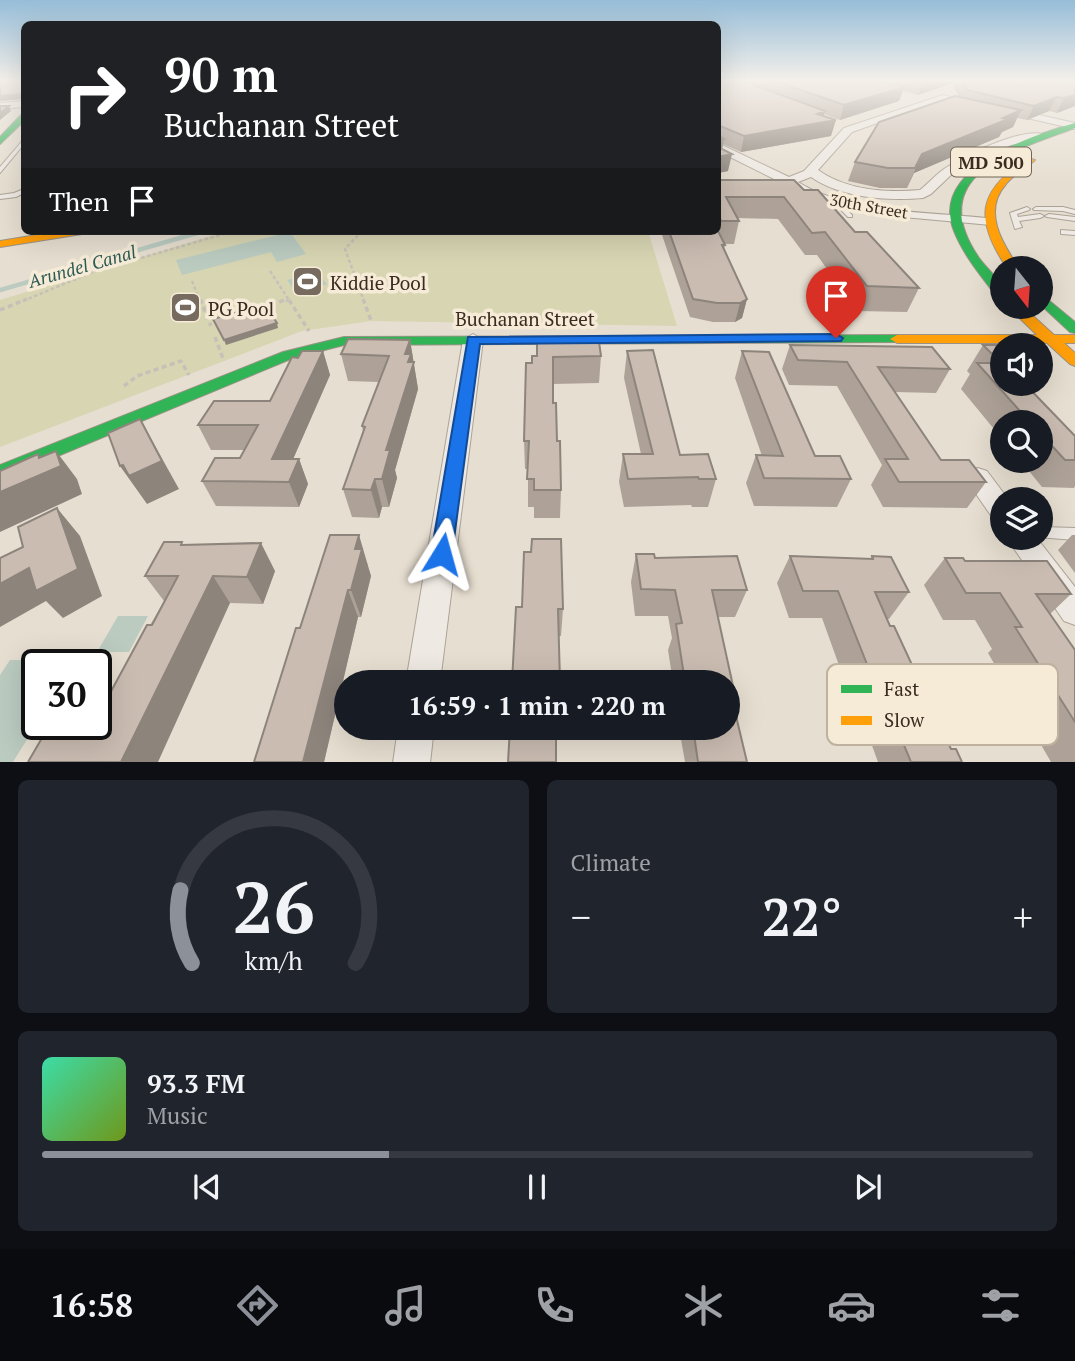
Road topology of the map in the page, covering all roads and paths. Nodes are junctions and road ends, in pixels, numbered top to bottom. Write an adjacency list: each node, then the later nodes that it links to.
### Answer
1 (884, 116): 12 (street)
2 (1004, 116): 6 (street)
3 (1074, 116): 6 (street)
4 (21, 120): 8 (main road)
5 (1075, 125): 6 (main road, MD 500)
6 (1050, 129): 12 (street); 21 (main road, MD 500)
7 (1075, 140): 23 (main road, MD 500)
8 (0, 142)
9 (21, 145): 11 (lane)
10 (721, 148): 13 (street, 30th Street)
11 (0, 171)
12 (811, 171): 13 (street)
13 (788, 181): 14 (street); 17 (street, 30th Street)
14 (760, 187)
15 (21, 192): 16 (lane)
16 (0, 197)
17 (838, 197): 20 (lane); 21 (street, 30th Street)
18 (1075, 212): 19 (lane)
19 (1038, 213): 19 (lane); 22 (lane)
20 (850, 216)
21 (955, 218): 23 (street, 30th Street); 33 (main road)
22 (1075, 219)
23 (986, 222): 30 (main road)
24 (1064, 232): 25 (lane)
25 (1075, 233)
26 (57, 235): 29 (main road)
27 (220, 235): 36 (path)
28 (358, 235): 40 (path)
29 (0, 244)
30 (1006, 256)
31 (270, 271): 34 (path)
32 (192, 281): 39 (path)
33 (990, 281)
34 (289, 300): 35 (path); 43 (path)
35 (263, 307)
36 (0, 310)
37 (1054, 310): 41 (main road)
38 (1027, 319): 42 (main road)
39 (218, 320)
40 (372, 324)
41 (1075, 329)
42 (1042, 333)
43 (299, 336)
44 (215, 337): 51 (path)
45 (990, 339): 48 (main road, Buchanan Street)
46 (1053, 339): 47 (main road, Buchanan Street)
47 (1075, 339)
48 (473, 340): 54 (main road, Buchanan Street); 61 (street)
49 (1053, 343): 50 (main road)
50 (1075, 360)
51 (213, 367)
52 (190, 376): 53 (path)
53 (124, 386)
54 (0, 473)
55 (978, 478): 56 (street)
56 (990, 494)
57 (1053, 534): 58 (lane)
58 (1075, 534)
59 (1030, 550): 60 (street)
60 (1075, 611)
61 (425, 670)
62 (414, 740): 63 (street)
63 (411, 762)

